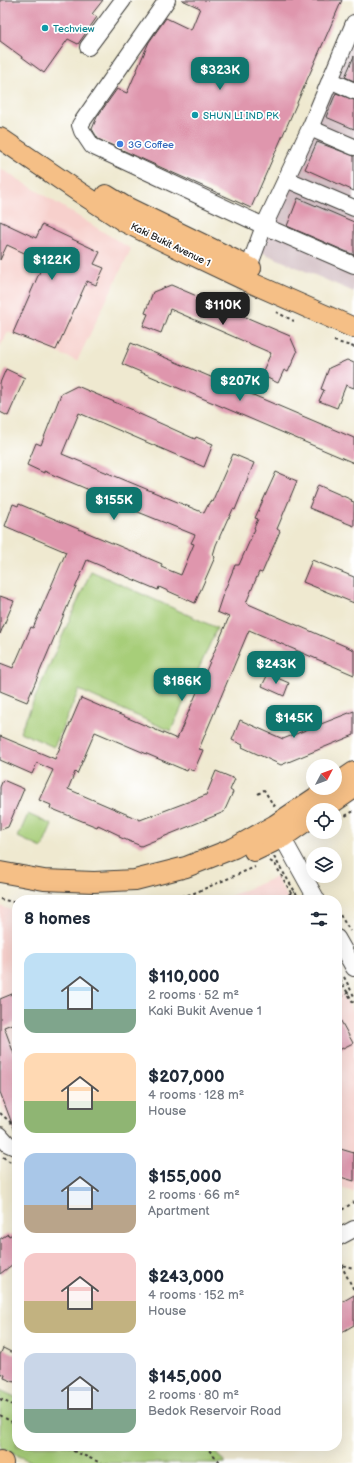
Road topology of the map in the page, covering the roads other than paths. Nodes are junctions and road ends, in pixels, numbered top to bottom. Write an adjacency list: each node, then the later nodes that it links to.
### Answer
1 (123, 0): 4 (street)
2 (167, 0): 13 (street)
3 (353, 27): 5 (street)
4 (88, 46)
5 (330, 80): 6 (street); 8 (street)
6 (354, 91)
7 (0, 123): 15 (main road, Kaki Bukit Avenue 1)
8 (310, 128): 10 (street); 11 (street)
9 (0, 138): 17 (main road, Kaki Bukit Avenue 1)
10 (354, 147)
11 (286, 179): 12 (street); 13 (street)
12 (354, 208)
13 (264, 226): 14 (street); 15 (street)
14 (354, 265)
15 (249, 267): 16 (main road, Kaki Bukit Avenue 1)
16 (354, 313)
17 (354, 328)
18 (354, 772): 19 (main road)
19 (342, 780)
20 (354, 788): 22 (main road)
21 (320, 795): 24 (main road)
22 (332, 803)
23 (306, 817): 24 (main road)
24 (279, 823): 25 (main road); 26 (main road); 27 (street)
25 (0, 872)
26 (0, 882)
27 (315, 895)
28 (344, 936): 29 (street)
29 (347, 970)
30 (0, 1135): 31 (street)
31 (12, 1146)
32 (354, 1229): 33 (street)
33 (342, 1235)

